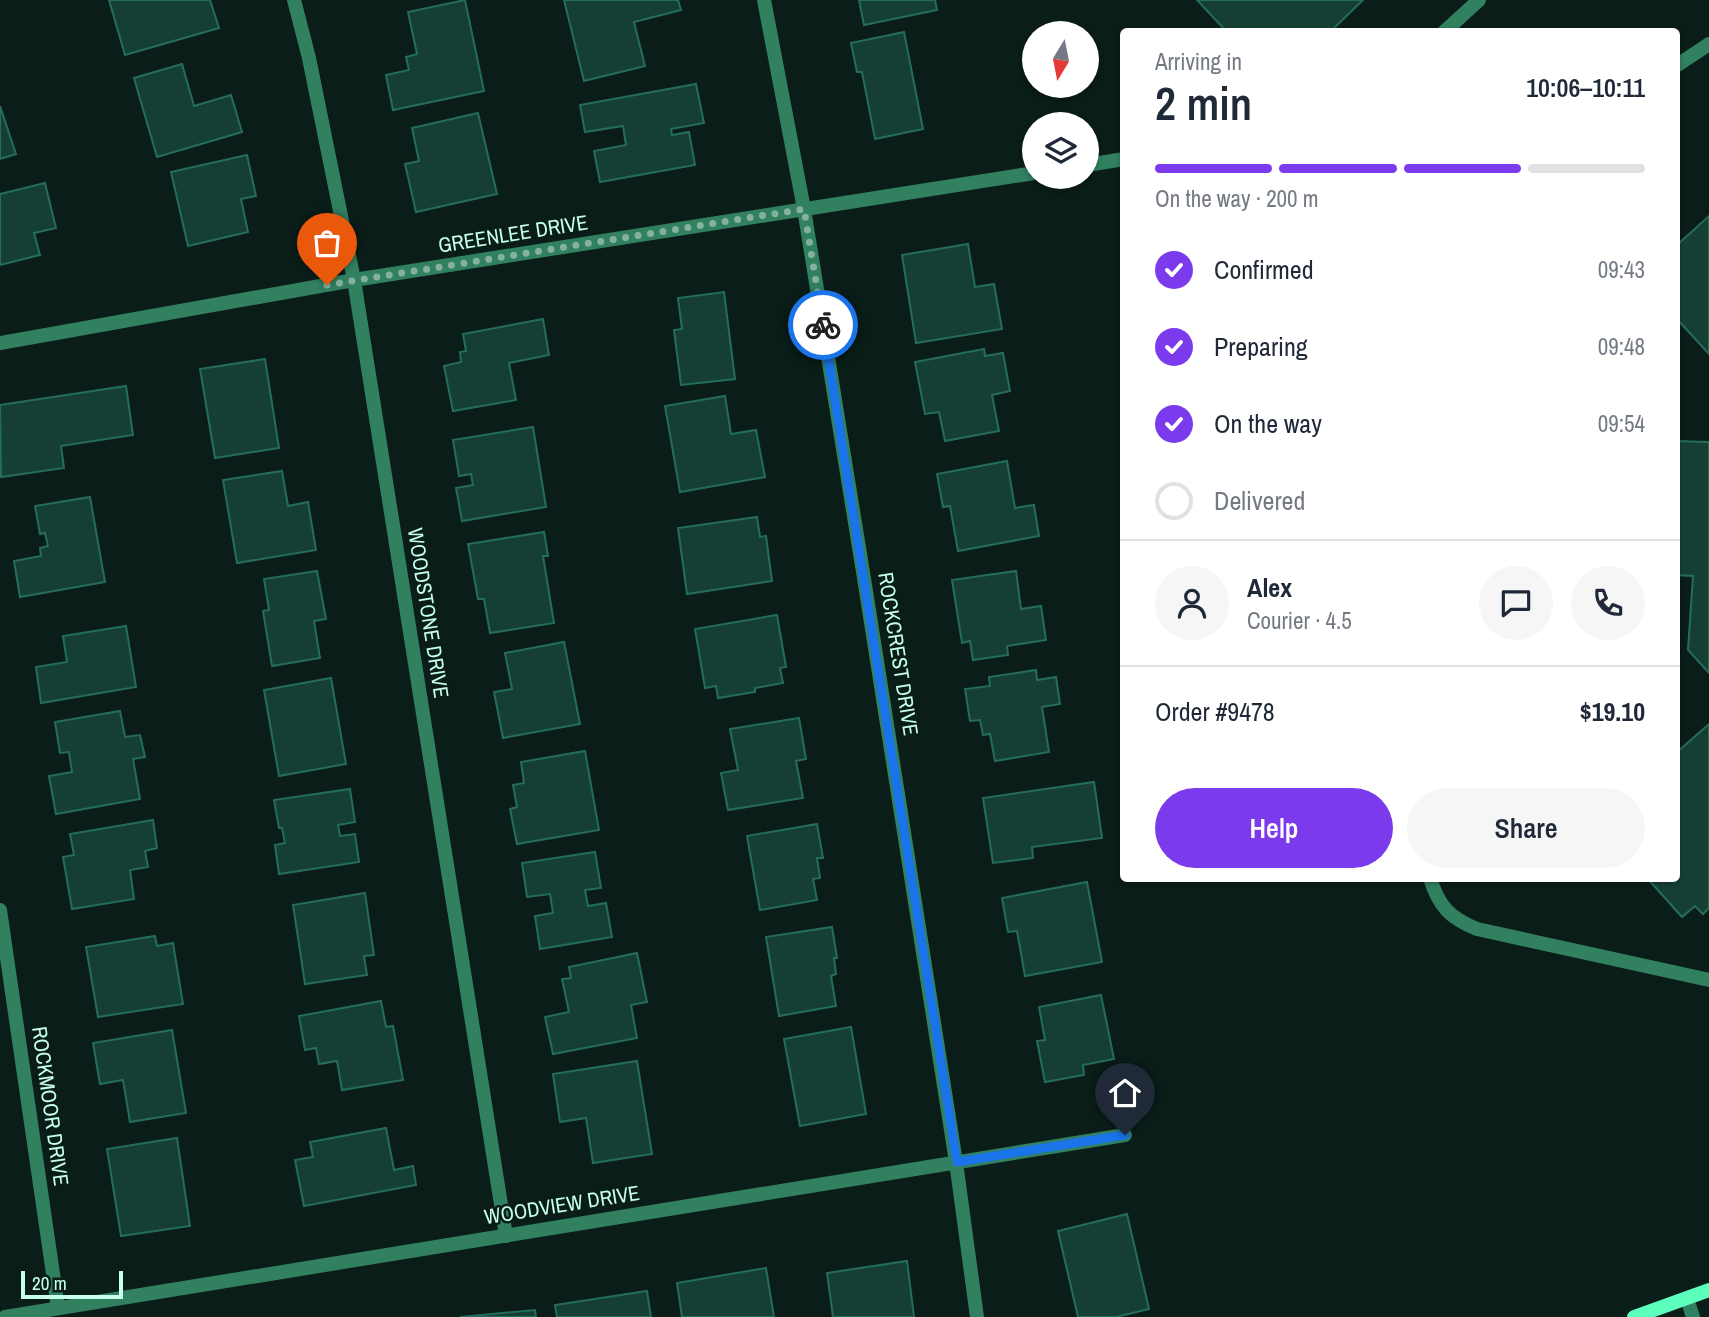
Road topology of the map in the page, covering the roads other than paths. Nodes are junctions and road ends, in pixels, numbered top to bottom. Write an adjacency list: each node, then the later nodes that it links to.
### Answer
1 (293, 0): 11 (street, WOODSTONE DRIVE)
2 (764, 0): 10 (street, ROCKCREST DRIVE)
3 (1479, 0): 4 (street)
4 (1448, 28)
5 (1709, 44): 6 (street)
6 (1680, 63)
7 (1120, 160): 8 (street)
8 (1099, 163)
9 (1022, 175): 10 (street, GREENLEE DRIVE)
10 (804, 209): 11 (street, GREENLEE DRIVE); 17 (street, ROCKCREST DRIVE)
11 (354, 280): 12 (street, GREENLEE DRIVE); 18 (street, WOODSTONE DRIVE)
12 (0, 343)
13 (1432, 882): 15 (street)
14 (0, 909): 21 (street, ROCKMOOR DRIVE)
15 (1709, 980)
16 (1125, 1135): 17 (street, WOODVIEW DRIVE)
17 (957, 1162): 18 (street, WOODVIEW DRIVE); 24 (street, ROCKCREST DRIVE)
18 (506, 1236): 21 (street, WOODVIEW DRIVE)
19 (1709, 1290): 20 (main road)
20 (1687, 1298): 22 (main road); 25 (street)
21 (58, 1308): 23 (street, WOODVIEW DRIVE)
22 (1642, 1316)
23 (5, 1317)
24 (977, 1317)
25 (1693, 1317)

